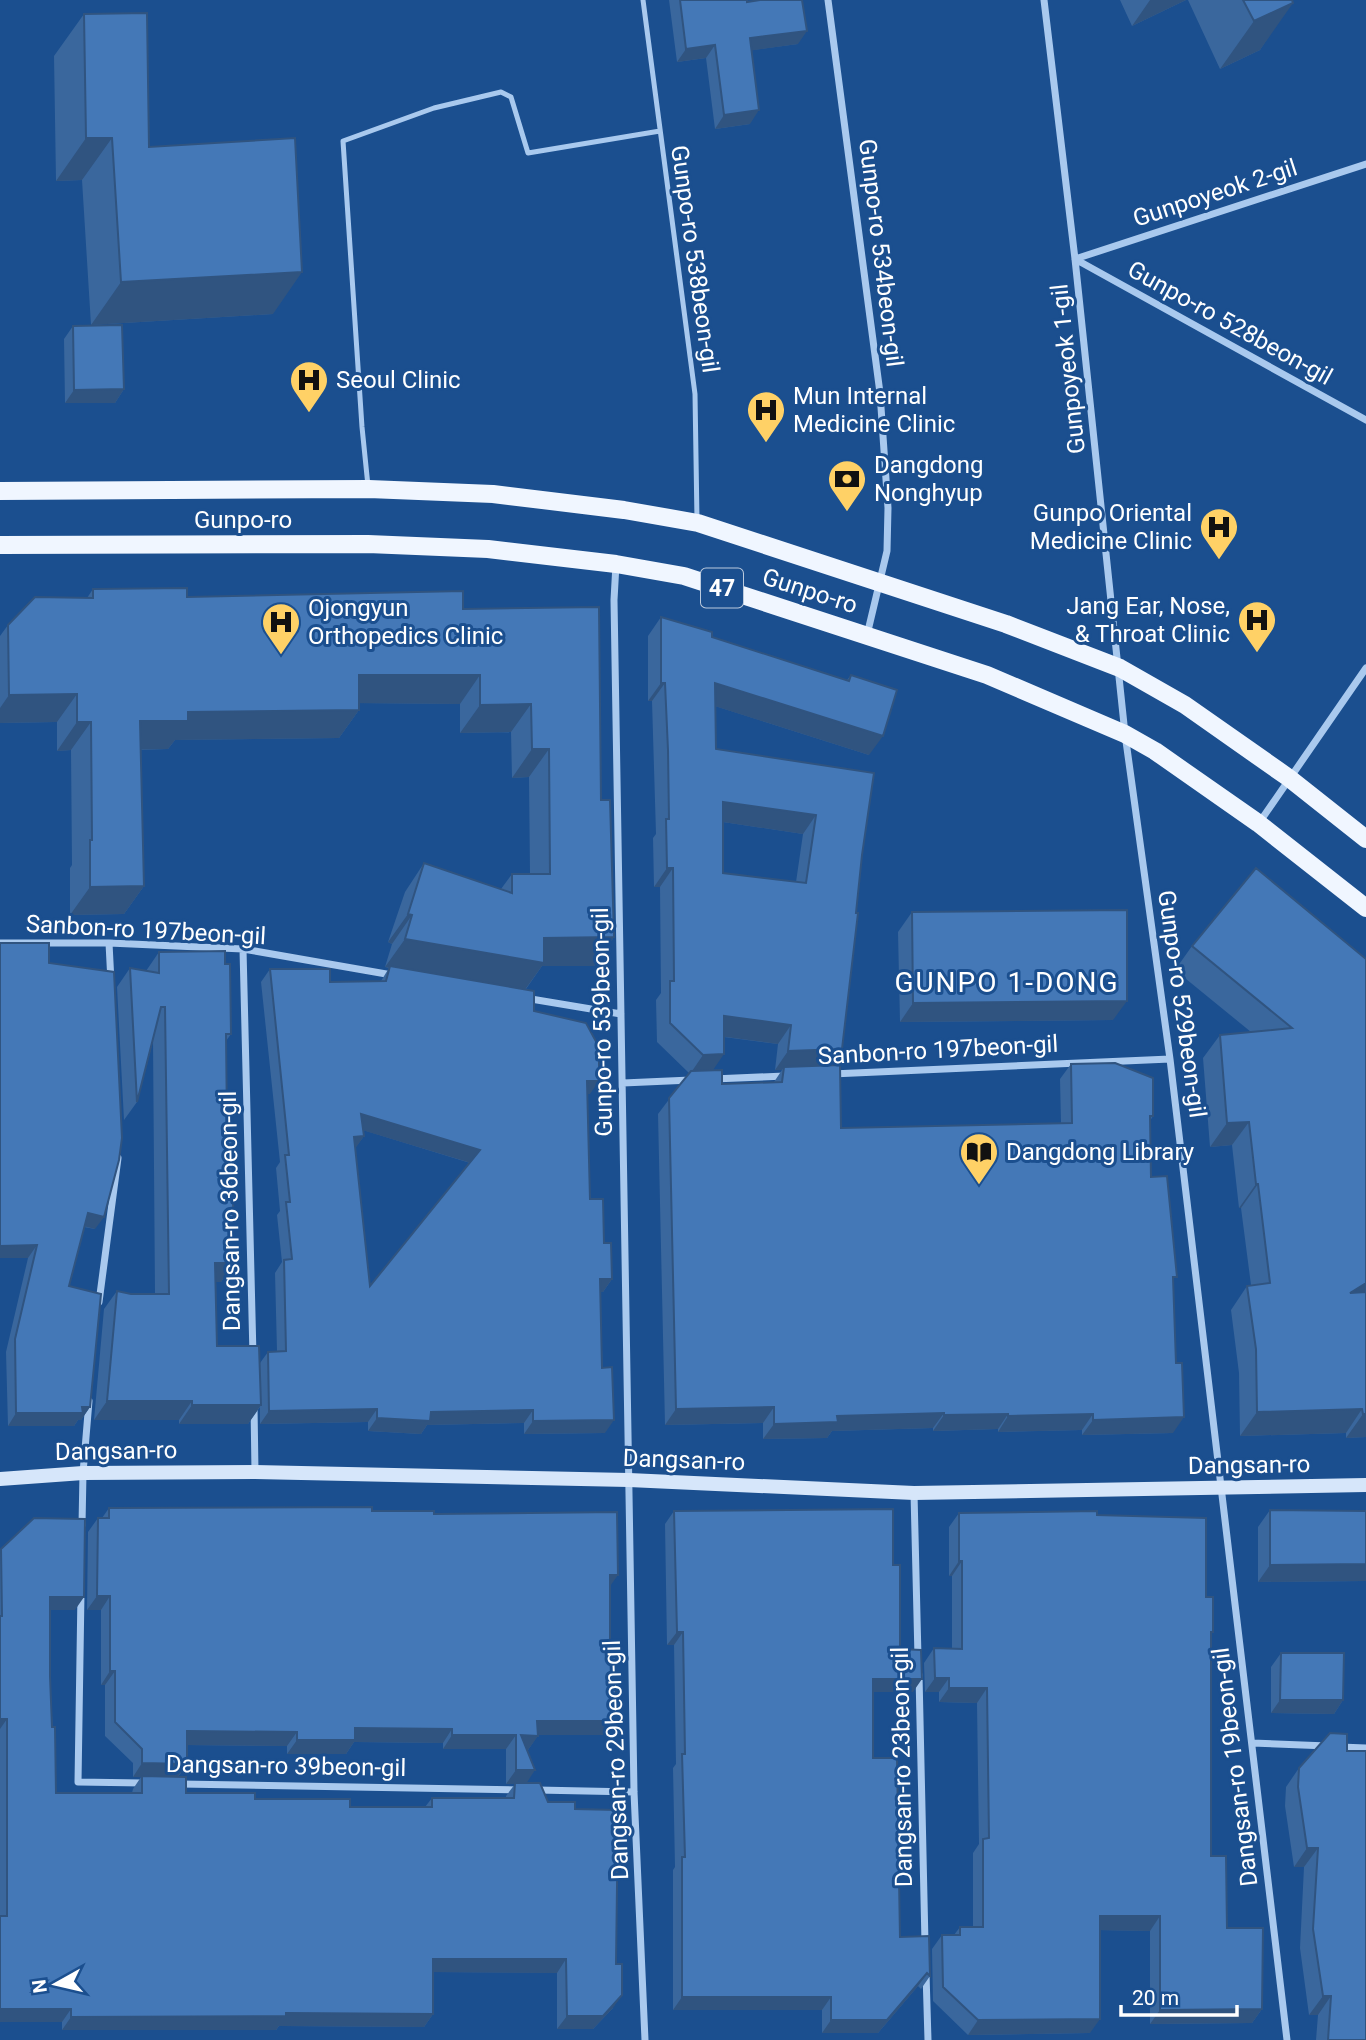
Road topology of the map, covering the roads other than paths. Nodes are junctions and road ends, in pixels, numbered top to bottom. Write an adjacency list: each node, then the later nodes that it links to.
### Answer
1 (643, 0): 4 (lane, Gunpo-ro 538beon-gil)
2 (828, 0): 13 (street, Gunpo-ro 534beon-gil)
3 (1044, 0): 6 (street, Gunpoyeok 1-gil)
4 (660, 131): 8 (lane); 10 (lane, Gunpo-ro 538beon-gil)
5 (1366, 164): 6 (street, Gunpoyeok 2-gil)
6 (1075, 259): 7 (street, Gunpo-ro 528beon-gil); 15 (street, Gunpoyeok 1-gil)
7 (1366, 420)
8 (369, 489): 9 (main road, Gunpo-ro / 47); 10 (main road, Gunpo-ro / 47)
9 (0, 491)
10 (698, 523): 13 (main road, Gunpo-ro / 47)
11 (0, 545): 12 (main road, Gunpo-ro / 47)
12 (616, 564): 14 (main road, Gunpo-ro / 47); 28 (street, Gunpo-ro 539beon-gil)
13 (880, 582): 14 (street, Gunpo-ro 534beon-gil); 15 (main road, Gunpo-ro / 47)
14 (867, 635): 17 (main road, Gunpo-ro / 47)
15 (1120, 668): 17 (street, Gunpoyeok 1-gil); 18 (main road, Gunpo-ro / 47)
16 (1366, 668): 18 (street)
17 (1125, 734): 19 (main road, Gunpo-ro / 47); 29 (street, Gunpo-ro 529beon-gil)
18 (1289, 778): 19 (street); 20 (main road, Gunpo-ro / 47)
19 (1258, 823): 21 (main road, Gunpo-ro / 47)
20 (1366, 839)
21 (1366, 908)
22 (0, 943): 23 (street, Sanbon-ro 197beon-gil)
23 (109, 943): 24 (street, Sanbon-ro 197beon-gil); 26 (street)
24 (243, 949): 25 (street, Sanbon-ro 197beon-gil); 35 (street, Dangsan-ro 36beon-gil)
25 (405, 977)
26 (111, 985)
27 (513, 996): 28 (street)
28 (621, 1014): 32 (street, Gunpo-ro 539beon-gil)
29 (1170, 1059): 30 (street, Sanbon-ro 197beon-gil); 43 (street, Gunpo-ro 529beon-gil)
30 (828, 1074)
31 (801, 1075): 32 (street, Sanbon-ro 197beon-gil)
32 (622, 1083): 41 (street, Gunpo-ro 539beon-gil)
33 (119, 1151): 34 (street)
34 (98, 1311)
35 (253, 1362)
36 (90, 1392): 38 (street)
37 (254, 1403): 39 (street)
38 (83, 1472): 39 (street, Dangsan-ro); 40 (street, Dangsan-ro); 45 (street)
39 (255, 1472): 41 (street, Dangsan-ro)
40 (0, 1479)
41 (629, 1479): 44 (street, Dangsan-ro); 51 (street, Dangsan-ro 29beon-gil)
42 (1366, 1486): 43 (street, Dangsan-ro)
43 (1221, 1489): 44 (street, Dangsan-ro); 47 (street, Dangsan-ro 19beon-gil)
44 (914, 1493): 53 (street, Dangsan-ro 23beon-gil)
45 (82, 1540)
46 (81, 1580): 49 (street, Dangsan-ro 39beon-gil)
47 (1252, 1743): 48 (street); 54 (street, Dangsan-ro 19beon-gil)
48 (1366, 1748)
49 (148, 1783)
50 (175, 1784): 51 (street, Dangsan-ro 39beon-gil)
51 (634, 1792): 52 (street, Dangsan-ro 29beon-gil)
52 (645, 2040)
53 (928, 2040)
54 (1287, 2040)

